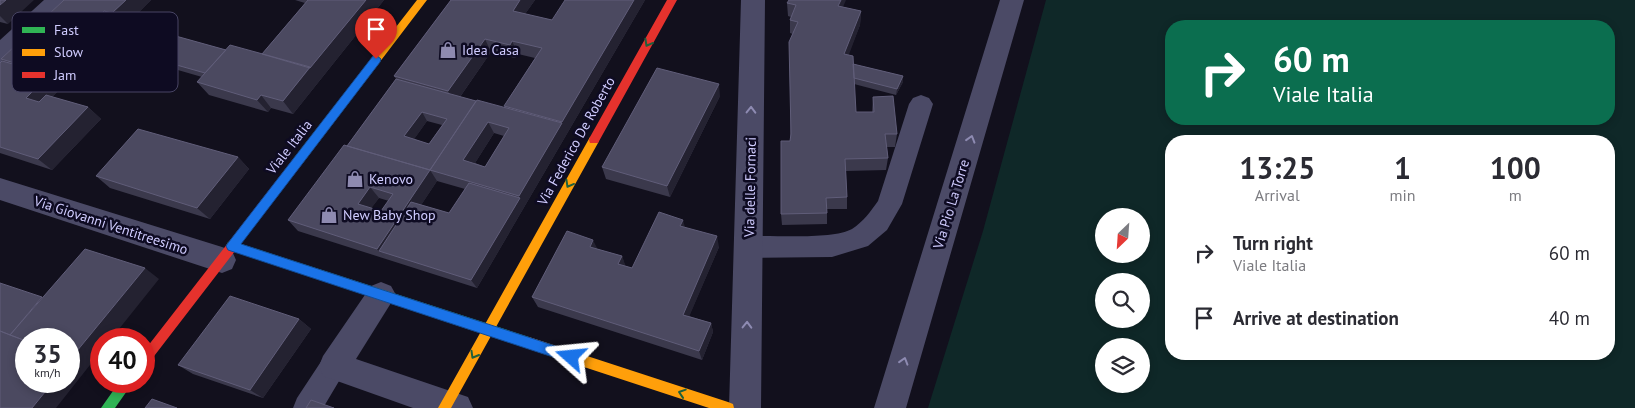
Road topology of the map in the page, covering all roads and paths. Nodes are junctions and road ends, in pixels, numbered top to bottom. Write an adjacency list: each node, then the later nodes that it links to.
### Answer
1 (59, 0): 6 (street)
2 (422, 0): 12 (street, Viale Italia)
3 (672, 0): 14 (street, Via Federico De Roberto, one-way to 14)
4 (753, 0): 11 (street, Via delle Fornaci, one-way to 4)
5 (1012, 0): 23 (street, Via Pio La Torre, one-way to 5)
6 (46, 12)
7 (12, 44): 8 (street)
8 (0, 55)
9 (921, 104): 11 (lane)
10 (0, 189): 12 (street, Via Giovanni Ventitreesimo)
11 (748, 247): 22 (street, Via delle Fornaci, one-way to 11)
12 (227, 253): 13 (street); 15 (street, Viale Italia)
13 (381, 295): 14 (street); 16 (street)
14 (489, 330): 18 (street, Via Federico De Roberto, one-way to 18); 21 (street, one-way to 14)
15 (155, 346)
16 (334, 366): 18 (street); 20 (lane)
17 (119, 393): 19 (street)
18 (449, 407)
19 (107, 408)
20 (307, 408)
21 (728, 408)
22 (745, 408)
23 (890, 408)

